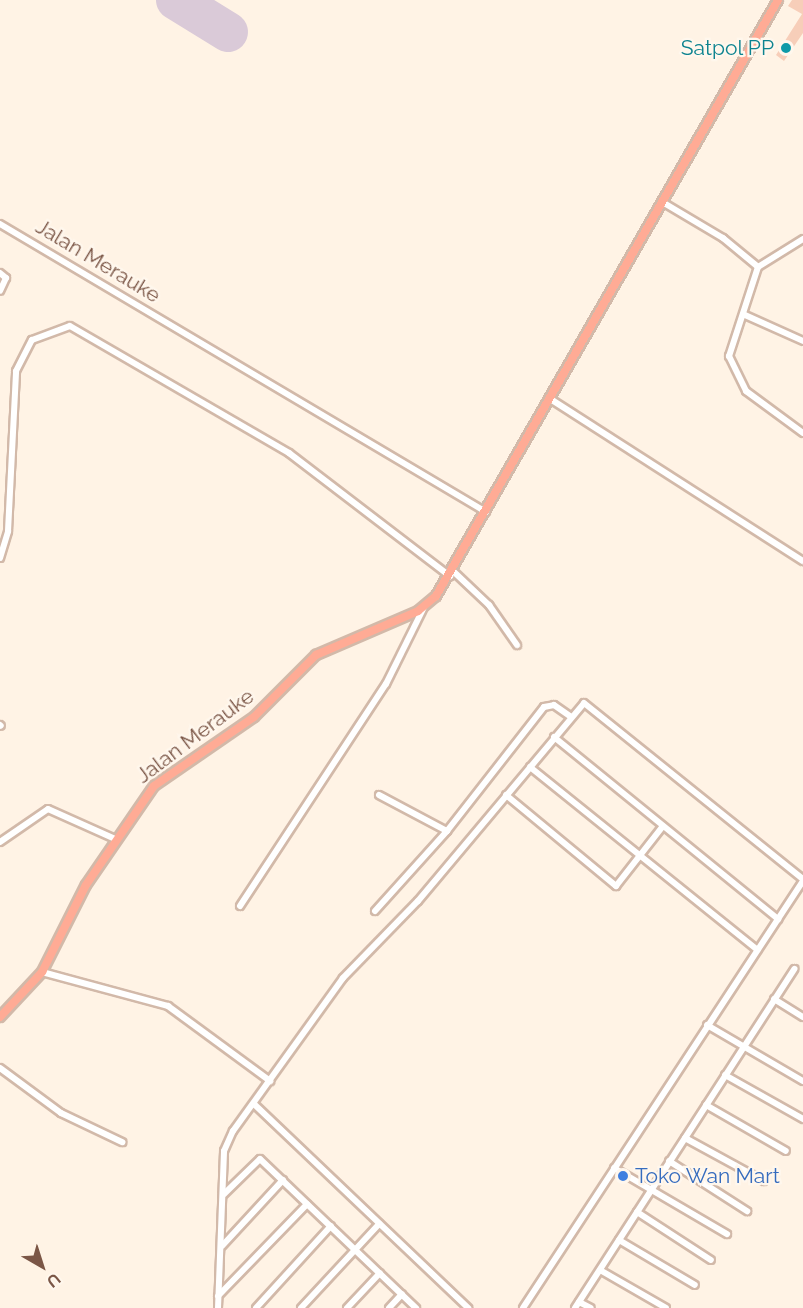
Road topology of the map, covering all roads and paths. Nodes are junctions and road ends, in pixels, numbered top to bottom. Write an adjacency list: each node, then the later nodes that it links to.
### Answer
1 (778, 0): 2 (highway, Jalan Merauke)
2 (664, 203): 5 (street); 10 (highway, Jalan Merauke)
3 (0, 224): 12 (street, Jalan Merauke)
4 (803, 239): 5 (street)
5 (758, 267): 8 (street)
6 (0, 273): 7 (street)
7 (0, 291)
8 (745, 315): 9 (street); 11 (street)
9 (803, 341)
10 (552, 400): 12 (highway, Jalan Merauke); 14 (street)
11 (803, 434)
12 (486, 512): 15 (highway, Jalan Merauke)
13 (0, 558): 15 (street)
14 (803, 561)
15 (452, 574): 16 (highway, Jalan Merauke); 17 (street)
16 (425, 607): 25 (highway, Jalan Merauke); 29 (street)
17 (517, 645)
18 (571, 717): 19 (street); 24 (street); 28 (street)
19 (554, 737): 20 (street); 23 (street)
20 (530, 767): 22 (street); 27 (street)
21 (379, 795): 24 (street)
22 (507, 795): 27 (street); 42 (street)
23 (663, 825): 27 (street); 31 (street)
24 (447, 831): 30 (street)
25 (115, 839): 26 (street); 34 (highway, Jalan Merauke)
26 (0, 842)
27 (640, 855): 32 (street)
28 (803, 880): 31 (street)
29 (240, 906)
30 (375, 911)
31 (778, 919): 32 (street)
32 (758, 950): 38 (street)
33 (794, 969): 35 (street)
34 (42, 972): 36 (highway, Jalan Merauke); 42 (street)
35 (774, 999): 37 (street); 39 (street)
36 (0, 1017)
37 (803, 1017)
38 (707, 1025): 39 (street); 51 (street)
39 (744, 1046): 41 (street); 43 (street)
40 (0, 1068): 48 (street)
41 (725, 1075): 45 (street); 46 (street)
42 (270, 1081): 44 (street)
43 (803, 1081)
44 (254, 1104): 55 (street); 59 (street)
45 (706, 1105): 47 (street); 49 (street)
46 (803, 1119)
47 (685, 1138): 50 (street); 53 (street)
48 (122, 1142)
49 (786, 1151)
50 (669, 1161): 54 (street); 57 (street)
51 (614, 1168): 54 (street); 72 (street)
52 (283, 1180): 55 (street); 56 (street); 63 (street)
53 (764, 1181)
54 (652, 1188): 58 (street); 61 (street)
55 (225, 1194): 63 (street)
56 (308, 1204): 60 (street); 70 (street)
57 (747, 1211)
58 (637, 1212): 62 (street); 65 (street)
59 (379, 1224): 64 (street); 79 (street)
60 (331, 1226): 64 (street); 74 (street)
61 (727, 1234)
62 (619, 1240): 66 (street); 68 (street)
63 (221, 1246): 70 (street)
64 (355, 1249): 67 (street); 75 (street)
65 (711, 1260)
66 (600, 1270): 71 (street); 82 (street)
67 (380, 1273): 69 (street); 76 (street)
68 (695, 1285)
69 (402, 1294): 77 (street); 78 (street)
70 (218, 1296): 73 (street)
71 (577, 1305): 81 (street)
72 (525, 1306): 80 (street)
73 (218, 1308)
74 (256, 1308)
75 (302, 1308)
76 (346, 1308)
77 (389, 1308)
78 (416, 1308)
79 (468, 1308)
80 (534, 1308)
81 (591, 1308)
82 (666, 1308)

